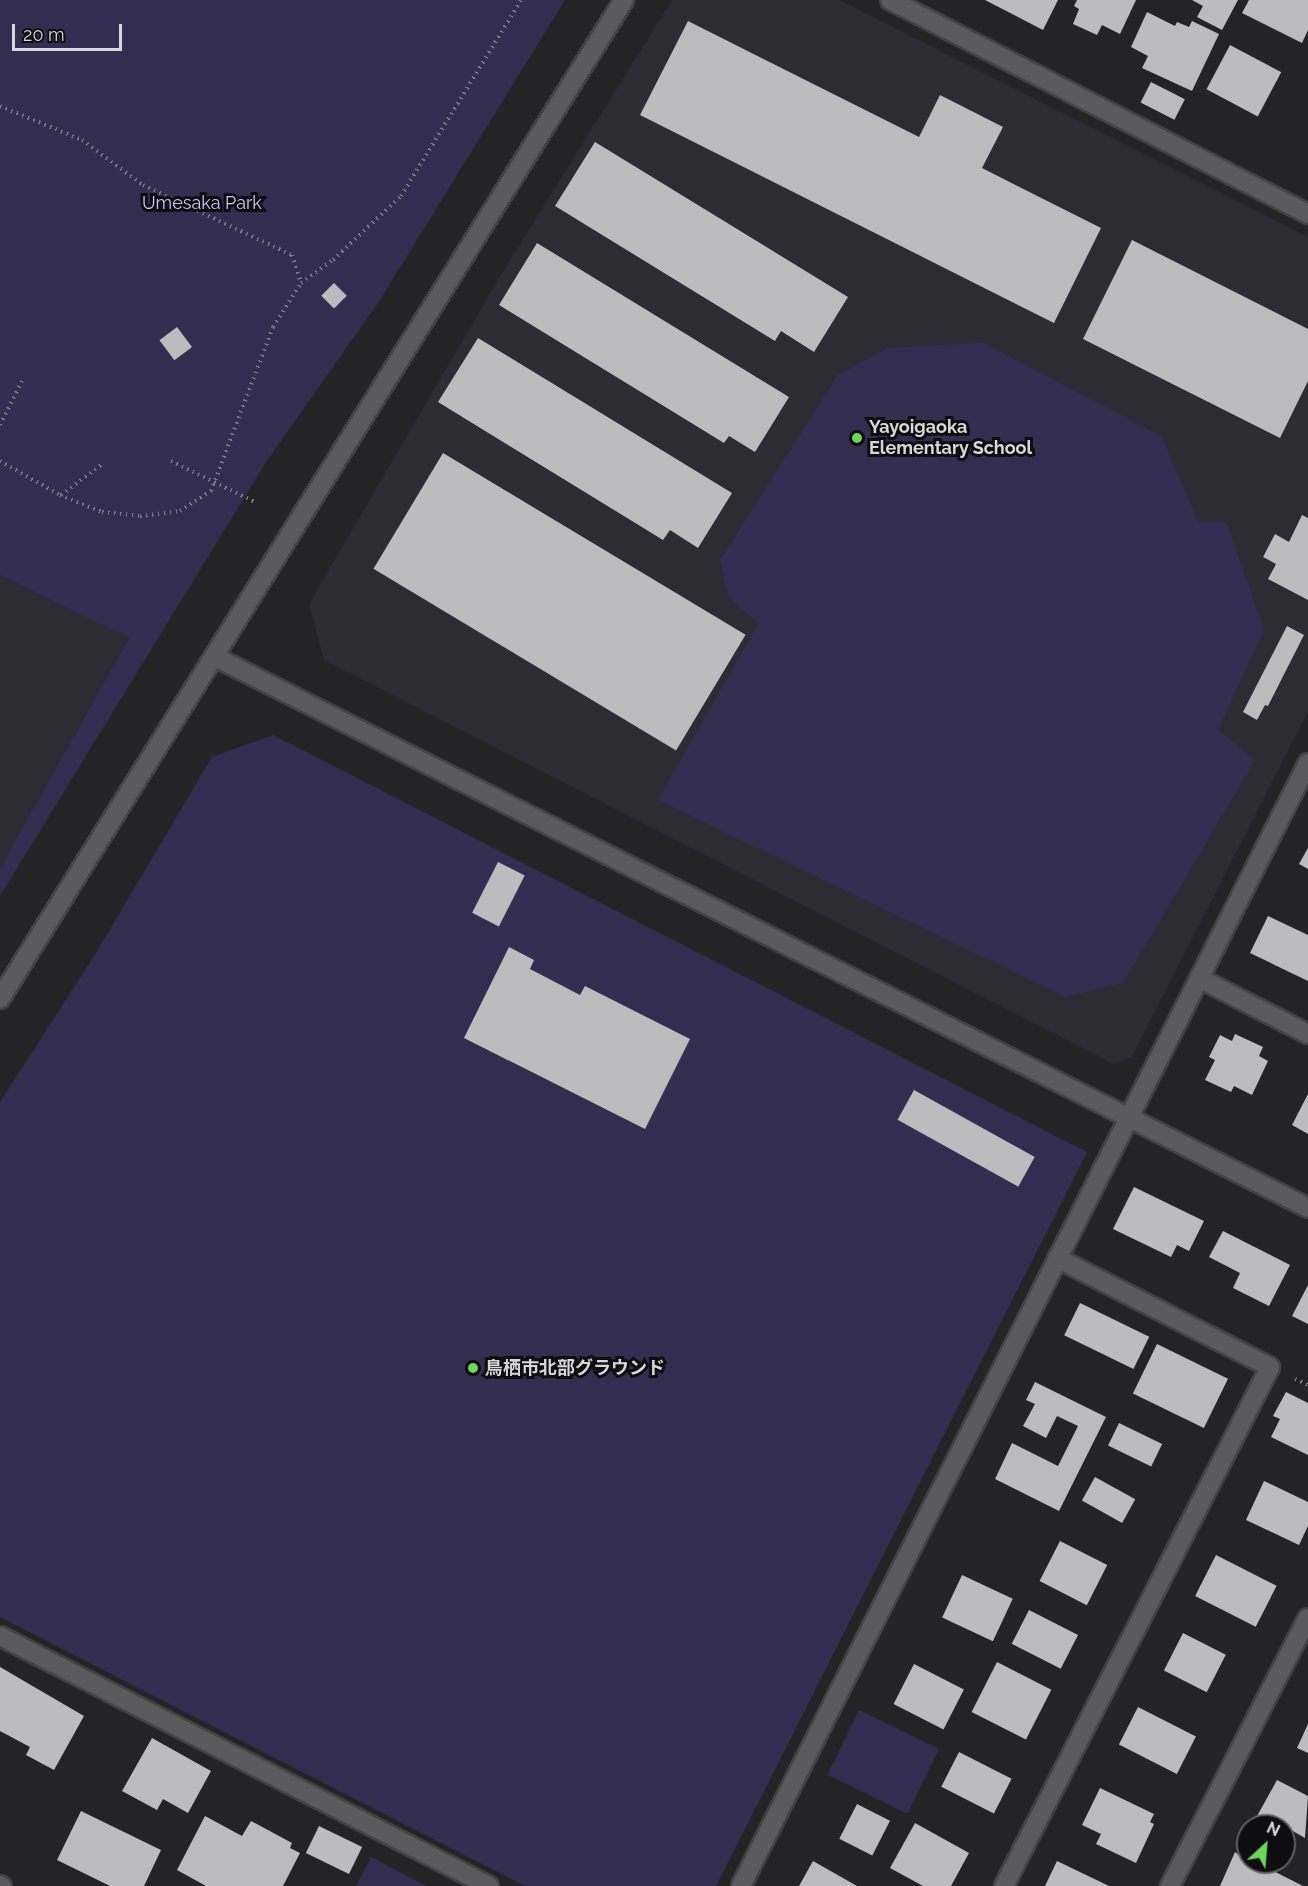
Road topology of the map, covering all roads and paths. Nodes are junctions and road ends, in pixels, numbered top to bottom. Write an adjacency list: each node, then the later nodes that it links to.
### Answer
1 (521, 0): 6 (path)
2 (624, 0): 15 (street)
3 (890, 0): 5 (street)
4 (0, 106): 6 (path)
5 (1308, 214)
6 (302, 283): 12 (path)
7 (21, 381): 8 (path)
8 (0, 425)
9 (171, 461): 12 (path)
10 (0, 462): 13 (path)
11 (101, 465): 13 (path)
12 (216, 480): 13 (path); 14 (path)
13 (60, 495)
14 (257, 503)
15 (217, 658): 18 (street); 20 (street)
16 (1308, 763): 17 (street)
17 (1199, 978): 19 (street); 20 (street)
18 (0, 999)
19 (1308, 1034)
20 (1127, 1118): 21 (street); 22 (street)
21 (1308, 1208)
22 (1057, 1258): 26 (street); 27 (street)
23 (1308, 1618): 28 (street)
24 (0, 1636): 25 (street)
25 (489, 1886)
26 (741, 1886)
27 (1004, 1886)
28 (1170, 1886)

